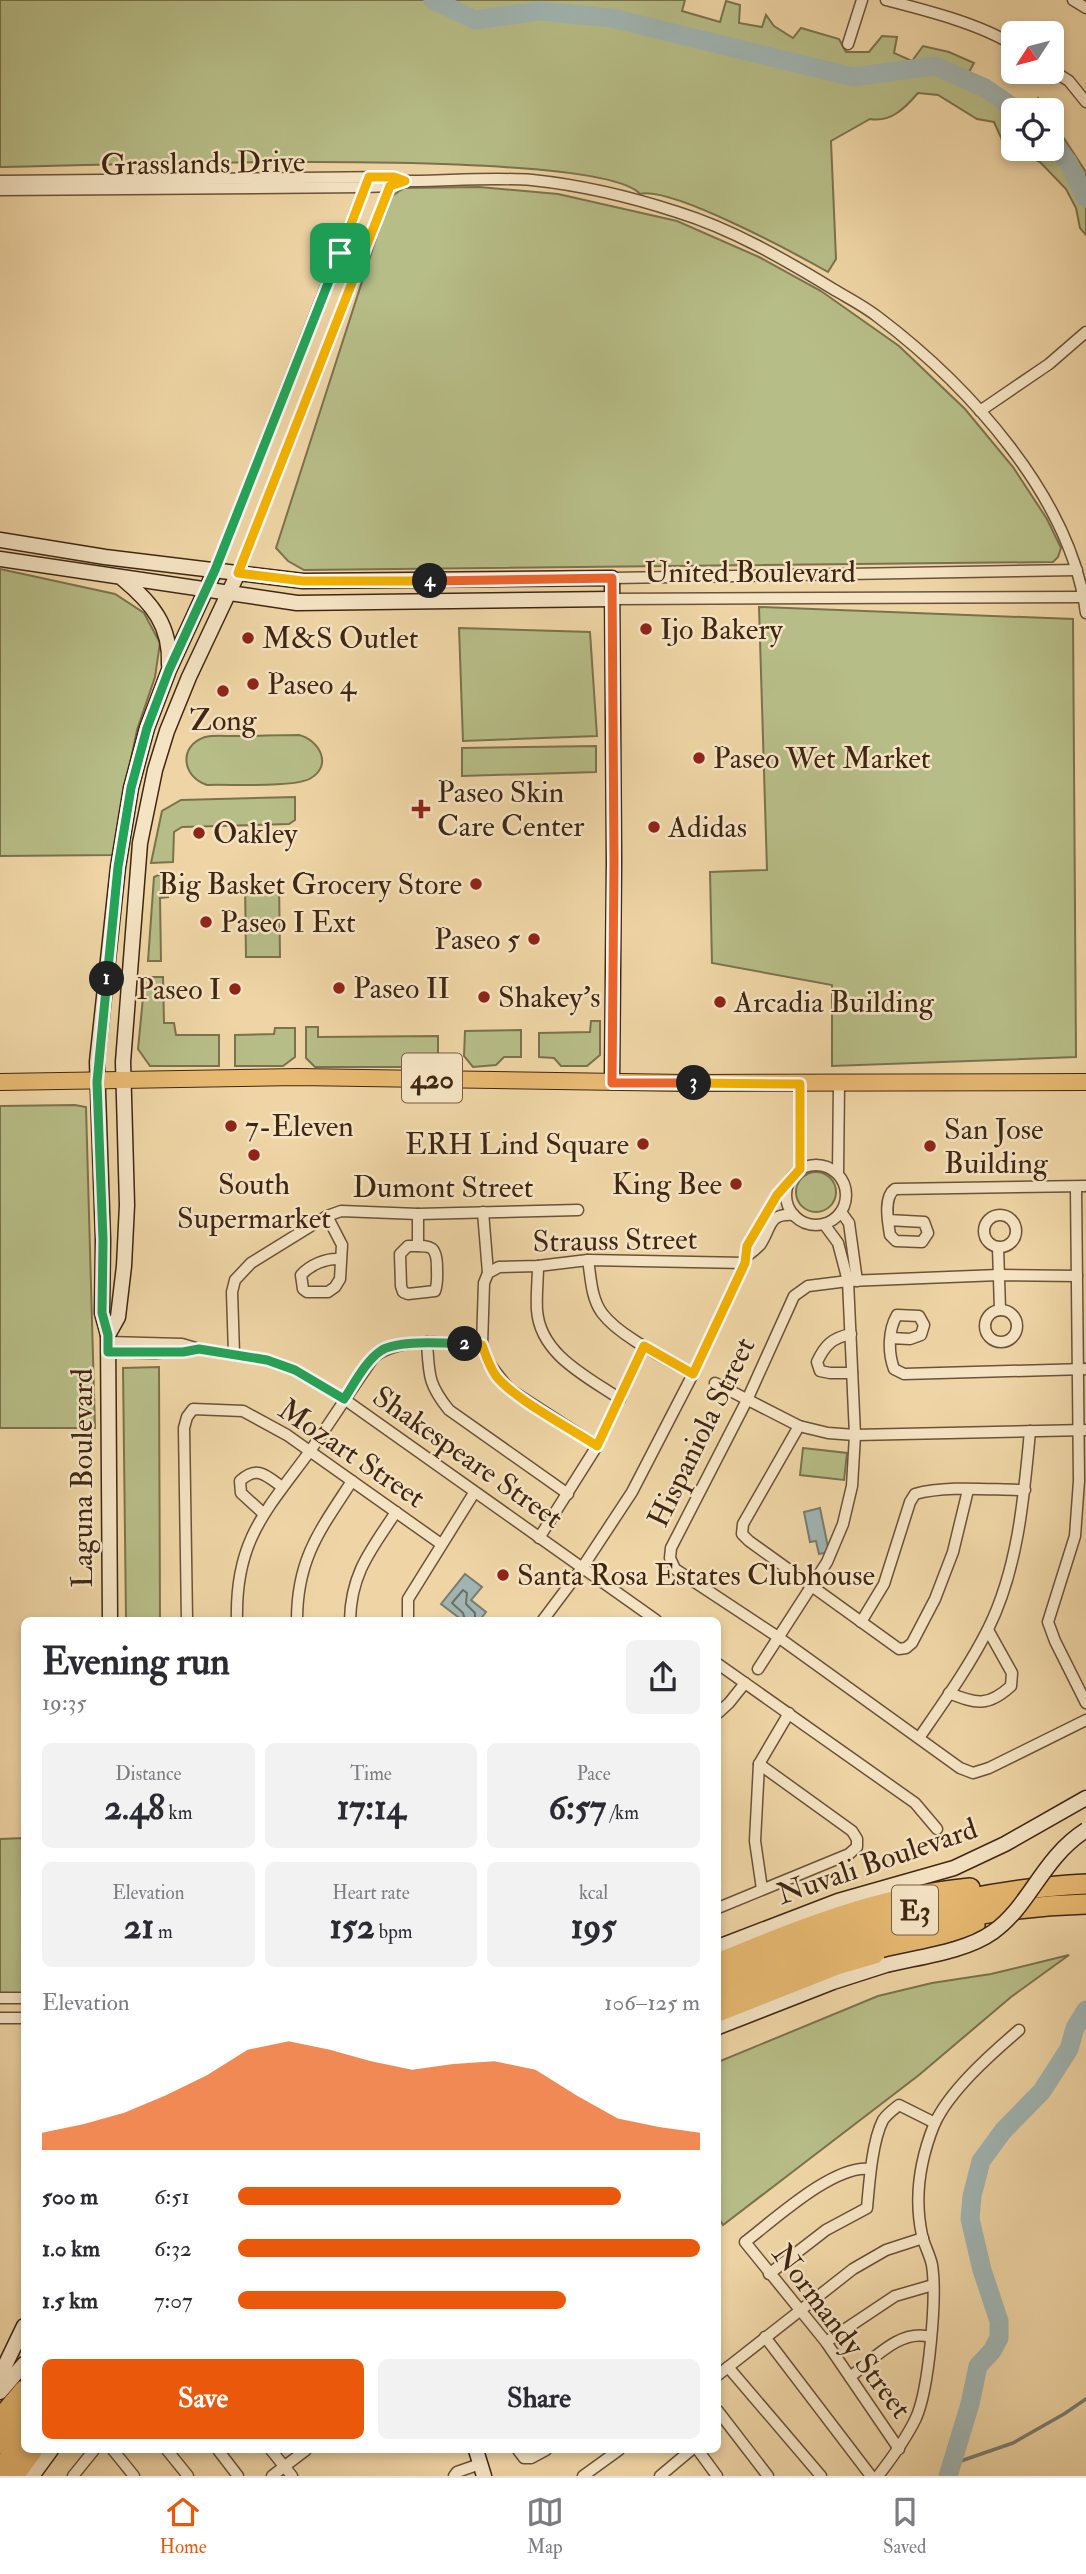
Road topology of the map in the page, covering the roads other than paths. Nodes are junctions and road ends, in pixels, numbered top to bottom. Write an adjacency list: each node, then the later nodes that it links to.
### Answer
1 (862, 0): 7 (street)
2 (886, 0): 4 (street)
3 (1073, 0): 5 (street)
4 (919, 4): 6 (street)
5 (1086, 8)
6 (1001, 38)
7 (848, 44)
8 (1064, 78): 9 (street)
9 (1086, 102)
10 (0, 181): 12 (street, Grasslands Drive)
11 (396, 181): 12 (street, Grasslands Drive); 16 (street); 17 (street, Grasslands Drive)
12 (367, 182): 13 (street, Grasslands Drive); 15 (street)
13 (0, 190)
14 (1086, 332): 17 (street)
15 (281, 403): 16 (street); 20 (street)
16 (303, 407): 22 (street)
17 (980, 411): 21 (street, Grasslands Drive)
18 (0, 540): 20 (main road, United Boulevard)
19 (0, 559): 24 (main road, United Boulevard)
20 (215, 570): 22 (main road, United Boulevard); 26 (main road, Laguna Boulevard)
21 (1077, 570): 23 (street, United Boulevard); 28 (street, Grasslands Drive)
22 (238, 573): 25 (main road, United Boulevard); 27 (main road, Laguna Boulevard)
23 (831, 574): 25 (street, United Boulevard); 29 (street)
24 (122, 578): 26 (main road, United Boulevard); 32 (main road)
25 (612, 578): 30 (main road)
26 (206, 590): 27 (main road, United Boulevard); 32 (main road, Laguna Boulevard)
27 (230, 593): 30 (main road, United Boulevard); 34 (main road, Laguna Boulevard)
28 (1083, 597): 29 (street, United Boulevard); 31 (street, Grasslands Drive)
29 (829, 598): 30 (street, United Boulevard)
30 (613, 599): 39 (main road)
31 (1086, 613)
32 (169, 670): 33 (main road, Laguna Boulevard)
33 (131, 788): 34 (main road); 37 (main road, Laguna Boulevard)
34 (150, 791): 35 (main road, Laguna Boulevard)
35 (124, 1081): 37 (main road, 420); 39 (main road, 420); 71 (main road, Laguna Boulevard)
36 (0, 1082): 37 (main road, 420)
37 (97, 1082): 71 (main road, Laguna Boulevard)
38 (1086, 1082): 40 (main road, 420)
39 (612, 1083): 41 (main road, 420)
40 (839, 1083): 41 (main road, 420); 43 (street)
41 (800, 1084): 42 (street)
42 (800, 1169): 43 (street); 44 (street)
43 (838, 1174): 48 (street)
44 (788, 1185): 50 (street); 54 (street)
45 (1081, 1186): 52 (street); 55 (street)
46 (578, 1210): 47 (street, Dumont Street)
47 (483, 1212): 49 (street, Dumont Street); 62 (street)
48 (841, 1212): 53 (street); 65 (street)
49 (418, 1214): 51 (street, Dumont Street); 56 (street)
50 (794, 1215): 53 (street); 54 (street)
51 (327, 1216): 58 (street); 75 (street, Dumont Street)
52 (888, 1220)
53 (824, 1224): 65 (street)
54 (756, 1241): 59 (street)
55 (1082, 1245): 64 (street)
56 (418, 1246): 56 (street)
57 (998, 1247): 63 (street)
58 (339, 1259)
59 (746, 1259): 60 (street, Strauss Street); 78 (street)
60 (588, 1260): 61 (street, Strauss Street); 73 (street)
61 (538, 1266): 62 (street, Strauss Street); 81 (street)
62 (488, 1273): 72 (street)
63 (999, 1275): 64 (street, Hispaniola Street); 65 (street, Hispaniola Street); 66 (street)
64 (1077, 1276): 67 (street)
65 (853, 1281): 68 (street); 82 (street, Hispaniola Street)
66 (1000, 1310)
67 (1082, 1310): 76 (street)
68 (851, 1334): 77 (street); 77 (street)
69 (891, 1338): 76 (street)
70 (428, 1342): 72 (street); 80 (street); 94 (street)
71 (108, 1343): 74 (street, Shakespeare Street); 74 (street, Shakespeare Street); 101 (main road, Laguna Boulevard)
72 (482, 1345): 87 (street)
73 (644, 1346): 78 (street); 81 (street)
74 (199, 1349): 75 (street, Shakespeare Street)
75 (234, 1354): 80 (street, Shakespeare Street)
76 (1082, 1369): 85 (street)
77 (852, 1373): 86 (street)
78 (693, 1374): 99 (street)
79 (715, 1383): 82 (street)
80 (344, 1399): 88 (street); 93 (street, Shakespeare Street)
81 (620, 1399): 87 (street)
82 (747, 1400): 83 (street); 111 (street, Hispaniola Street)
83 (799, 1426): 86 (street); 100 (street)
84 (1030, 1430): 85 (street); 86 (street); 92 (street)
85 (1083, 1430): 116 (street)
86 (855, 1435): 100 (street)
87 (597, 1446): 94 (street)
88 (310, 1451): 89 (street, Mozart Street); 90 (street); 102 (street, Mozart Street)
89 (352, 1481): 95 (street, Mozart Street); 104 (street)
90 (282, 1487): 96 (street); 96 (street)
91 (968, 1490): 92 (street); 109 (street); 109 (street)
92 (1025, 1490): 110 (street)
93 (474, 1493): 97 (street, Shakespeare Street); 98 (street)
94 (568, 1493): 97 (street)
95 (396, 1512): 98 (street, Mozart Street); 105 (street)
96 (264, 1514): 103 (street)
97 (539, 1538): 99 (street, Shakespeare Street)
98 (441, 1544): 106 (street)
99 (582, 1569): 107 (street); 108 (street, Shakespeare Street)
100 (812, 1586): 109 (street); 111 (street)
101 (110, 1617)
102 (187, 1617)
103 (237, 1617)
104 (297, 1617)
105 (350, 1617)
106 (408, 1617)
107 (545, 1617)
108 (652, 1617)
109 (861, 1622)
110 (988, 1630): 115 (street); 115 (street)
111 (778, 1637): 113 (street); 120 (street)
112 (721, 1666): 114 (street)
113 (758, 1669)
114 (744, 1683): 117 (street); 118 (street)
115 (949, 1693): 120 (street)
116 (1086, 1703)
117 (721, 1710)
118 (789, 1713): 121 (street); 123 (street)
119 (1086, 1720): 120 (street)
120 (919, 1738)
121 (759, 1764): 126 (street); 126 (street)
122 (1086, 1798): 130 (main road, Nuvali Boulevard)
123 (937, 1829)
124 (1086, 1830): 139 (main road, bridge)
125 (1078, 1884): 131 (highway); 132 (highway, E3)
126 (762, 1889): 128 (street)
127 (1086, 1904): 129 (highway, E3)
128 (721, 1907)
129 (1036, 1907): 133 (highway, E3); 136 (highway)
130 (721, 1946)
131 (721, 1963)
132 (721, 1977)
133 (721, 1993)
134 (0, 1998): 135 (street)
135 (21, 1998)
136 (721, 2011)
137 (0, 2018): 138 (street)
138 (21, 2018)
139 (721, 2026)
140 (1019, 2030): 141 (street)
141 (935, 2123): 142 (street); 143 (street)
142 (870, 2169): 144 (street); 144 (street, Normandy Street)
143 (923, 2238): 145 (street); 146 (street)
144 (769, 2274): 146 (street, Normandy Street)
145 (933, 2285): 149 (street); 150 (street)
146 (798, 2310): 148 (street); 150 (street, Normandy Street)
147 (21, 2332): 154 (main road)
148 (765, 2337): 151 (street); 195 (street)
149 (930, 2337): 155 (street); 163 (street)
150 (826, 2342): 155 (street, Normandy Street)
151 (728, 2367): 153 (street); 194 (street)
152 (21, 2368): 156 (main road)
153 (721, 2373)
154 (0, 2376)
155 (850, 2377): 163 (street, Normandy Street)
156 (0, 2392)
157 (21, 2394): 160 (highway)
158 (21, 2415): 162 (highway)
159 (721, 2416): 193 (street)
160 (0, 2419)
161 (21, 2442): 179 (highway)
162 (0, 2444)
163 (899, 2449): 196 (street)
164 (31, 2453): 181 (highway)
165 (49, 2453): 182 (main road)
166 (92, 2453): 180 (street)
167 (115, 2453): 183 (street)
168 (169, 2453): 184 (street)
169 (220, 2453): 185 (street)
170 (273, 2453): 178 (street)
171 (302, 2453): 178 (street)
172 (520, 2453): 173 (street)
173 (540, 2453)
174 (615, 2453): 190 (street)
175 (687, 2453): 191 (street)
176 (700, 2453): 192 (street)
177 (481, 2465): 188 (street); 189 (street)
178 (284, 2467): 186 (street); 187 (street)
179 (0, 2470)
180 (76, 2475)
181 (14, 2476)
182 (32, 2476)
183 (134, 2476)
184 (188, 2476)
185 (238, 2476)
186 (272, 2476)
187 (292, 2476)
188 (454, 2476)
189 (463, 2476)
190 (583, 2476)
191 (660, 2476)
192 (717, 2476)
193 (768, 2476)
194 (821, 2476)
195 (871, 2476)
196 (878, 2476)

